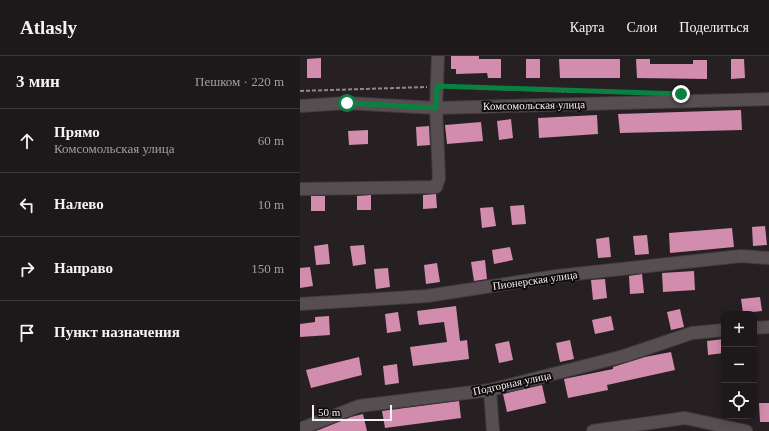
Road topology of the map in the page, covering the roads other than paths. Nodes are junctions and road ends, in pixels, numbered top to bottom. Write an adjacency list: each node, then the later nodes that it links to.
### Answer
1 (438, 56): 4 (street)
2 (769, 99): 4 (street, Комсомольская улица)
3 (300, 106): 4 (street, Комсомольская улица)
4 (436, 108): 5 (street)
5 (300, 190)
6 (769, 258): 7 (street, Пионерская улица)
7 (300, 304)
8 (769, 327): 9 (street)
9 (757, 328)
10 (721, 330): 11 (street, Подгорная улица)
11 (490, 390): 12 (street, Подгорная улица); 13 (street)
12 (300, 429)
13 (493, 431)
14 (593, 431): 15 (street)
15 (746, 431)

